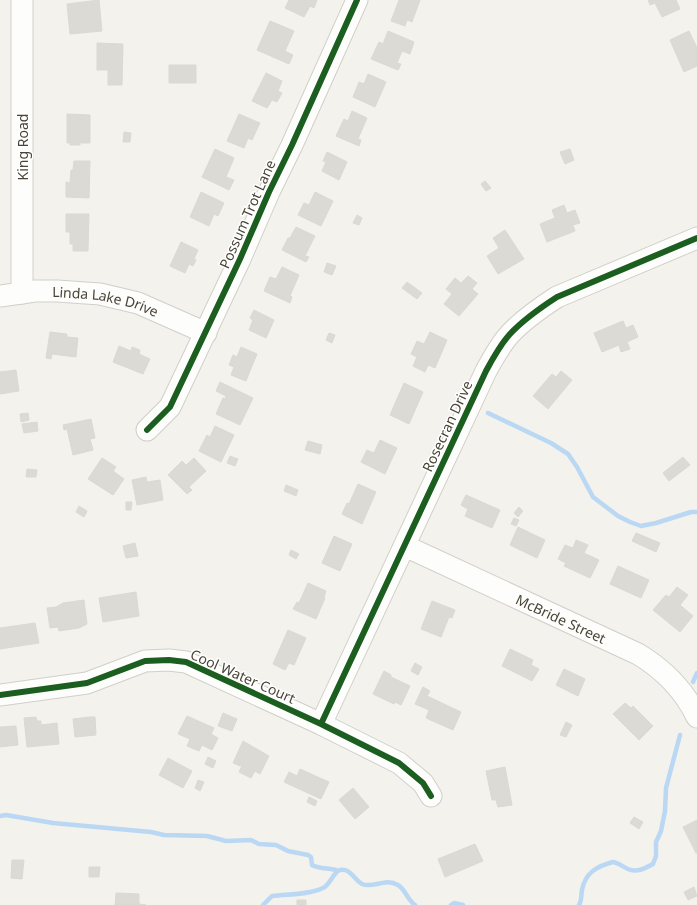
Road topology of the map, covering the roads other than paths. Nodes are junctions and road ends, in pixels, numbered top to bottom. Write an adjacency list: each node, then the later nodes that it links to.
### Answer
1 (22, 0): 4 (street, King Road)
2 (357, 0): 6 (street, Possum Trot Lane)
3 (697, 238): 8 (street, Rosecran Drive)
4 (22, 293): 5 (street, Linda Lake Drive); 6 (street, Linda Lake Drive)
5 (0, 296)
6 (206, 333): 7 (street, Possum Trot Lane)
7 (147, 430)
8 (405, 546): 10 (street, McBride Street); 11 (street, Rosecran Drive)
9 (0, 695): 11 (street, Cool Water Court)
10 (697, 717)
11 (321, 724): 12 (street, Cool Water Court)
12 (431, 796)

